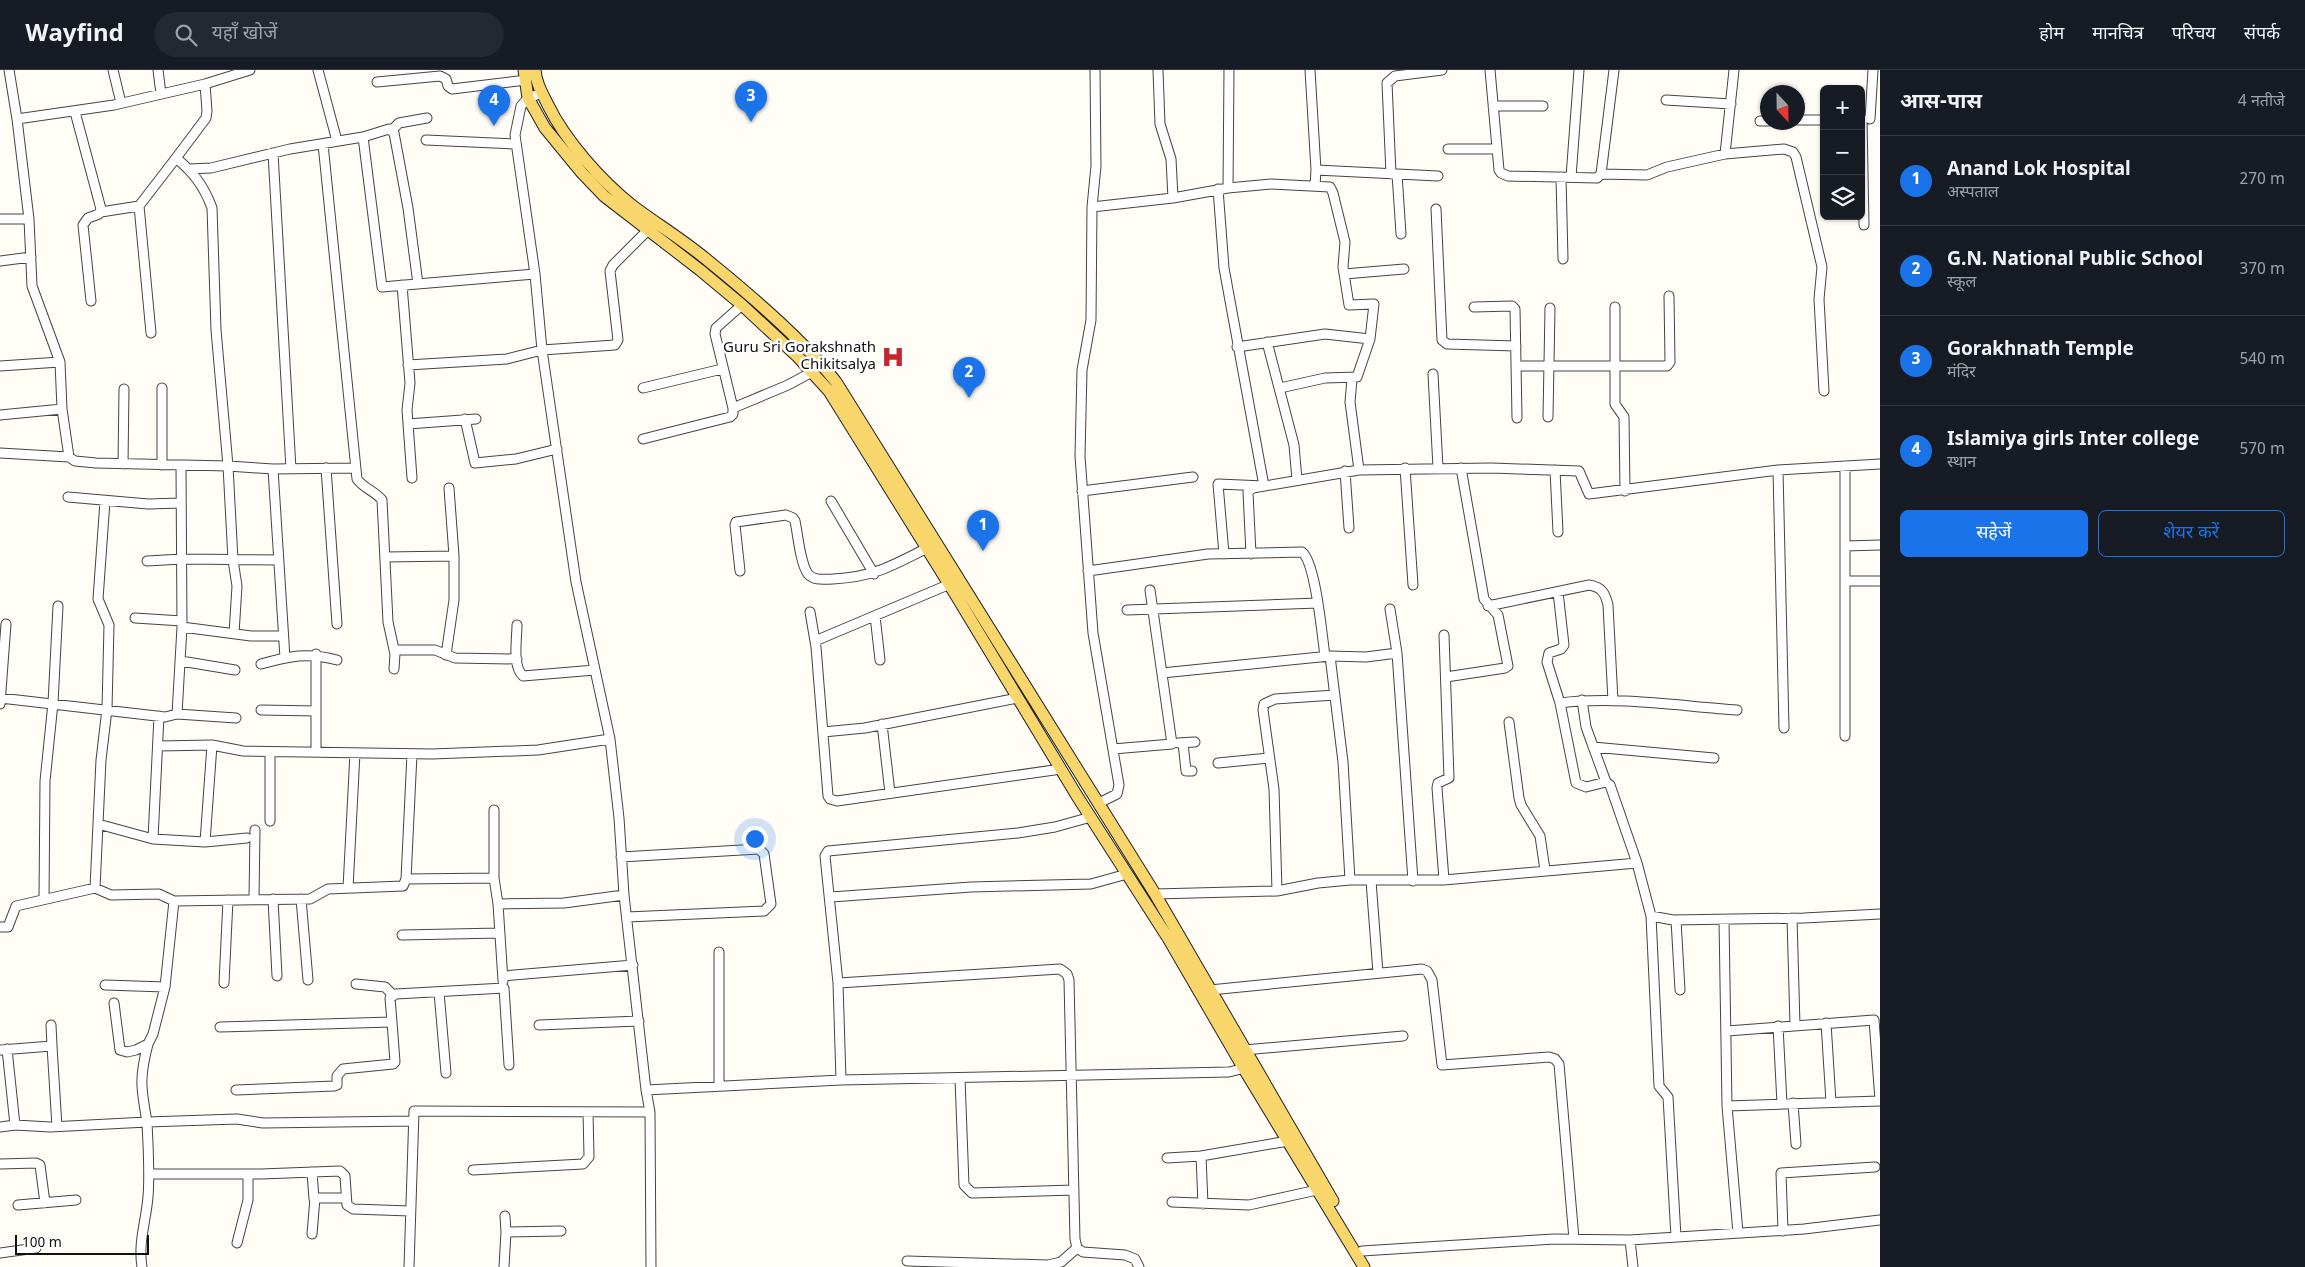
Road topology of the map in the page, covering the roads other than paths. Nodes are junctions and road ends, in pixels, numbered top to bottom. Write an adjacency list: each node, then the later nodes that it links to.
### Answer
1 (9, 70): 33 (street)
2 (113, 70): 24 (street)
3 (158, 70): 21 (street)
4 (250, 70): 19 (street)
5 (318, 70): 40 (street)
6 (534, 70): 20 (main road)
7 (1095, 70): 59 (street)
8 (1158, 70): 57 (street)
9 (1229, 70): 55 (street)
10 (1310, 70): 49 (street)
11 (1442, 70): 50 (street)
12 (1490, 70): 26 (street)
13 (1579, 70): 53 (street)
14 (1614, 70): 51 (street)
15 (1734, 70): 25 (street)
16 (1873, 70): 29 (street)
17 (525, 75): 18 (street); 22 (main road)
18 (377, 82)
19 (205, 84): 21 (street); 47 (street)
20 (542, 93): 22 (street); 236 (main road)
21 (161, 94): 24 (street)
22 (528, 98): 42 (street); 65 (main road)
23 (1666, 100): 25 (street)
24 (121, 103): 28 (street)
25 (1731, 104): 46 (street)
26 (1493, 106): 27 (street); 44 (street)
27 (1543, 106)
28 (75, 112): 33 (street); 61 (street)
29 (1865, 114)
30 (427, 118): 36 (street)
31 (1865, 119): 32 (street)
32 (1880, 119)
33 (17, 120): 63 (street)
34 (1805, 120): 35 (street)
35 (1820, 120)
36 (392, 130): 38 (street); 73 (street)
37 (1864, 130): 64 (street)
38 (363, 137): 40 (street); 74 (street)
39 (426, 140): 42 (street)
40 (337, 141): 41 (street)
41 (323, 144): 45 (street); 121 (street)
42 (516, 144): 71 (street)
43 (1448, 149): 44 (street)
44 (1497, 149): 53 (street)
45 (273, 153): 48 (street); 126 (street)
46 (1725, 154): 51 (street); 101 (street)
47 (176, 158): 48 (street); 58 (street)
48 (189, 169): 118 (street)
49 (1316, 170): 50 (street); 54 (street)
50 (1394, 174): 52 (street); 66 (street)
51 (1601, 174): 53 (street)
52 (1438, 176)
53 (1566, 177): 68 (street)
54 (1315, 186): 55 (street); 72 (street)
55 (1228, 188): 56 (street)
56 (1218, 190): 57 (street); 85 (street)
57 (1173, 198): 59 (street)
58 (139, 206): 61 (street); 81 (street)
59 (1092, 208): 136 (street)
60 (1436, 209): 84 (street)
61 (101, 212): 76 (street)
62 (0, 219): 63 (street)
63 (29, 219): 67 (street)
64 (1864, 225)
65 (649, 229): 77 (main road); 86 (street)
66 (1401, 234)
67 (31, 257): 69 (street); 87 (street)
68 (1563, 259)
69 (0, 261)
70 (1404, 269): 72 (street)
71 (535, 274): 73 (street); 86 (street)
72 (1344, 274): 82 (street)
73 (418, 284): 74 (street)
74 (402, 285): 88 (street)
75 (1669, 296): 92 (street)
76 (91, 301)
77 (742, 305): 93 (street); 94 (main road)
78 (1474, 306): 84 (street)
79 (1615, 307): 92 (street)
80 (1550, 308): 91 (street)
81 (151, 332)
82 (1370, 339): 83 (street); 96 (street)
83 (1266, 342): 85 (street); 99 (street)
84 (1516, 346): 90 (street)
85 (1237, 347): 134 (street)
86 (542, 350): 88 (street); 111 (street)
87 (60, 362): 89 (street); 103 (street)
88 (408, 365): 109 (street)
89 (0, 366)
90 (1516, 366): 91 (street); 106 (street)
91 (1549, 366): 92 (street); 105 (street)
92 (1615, 367): 137 (street)
93 (722, 369): 98 (street); 102 (street)
94 (812, 372): 102 (street); 146 (main road)
95 (1433, 374): 123 (street)
96 (1352, 379): 99 (street); 127 (street)
97 (162, 388): 116 (street)
98 (642, 388)
99 (1280, 388): 133 (street)
100 (124, 389): 114 (street)
101 (1824, 390)
102 (733, 408): 110 (street)
103 (62, 409): 104 (street); 113 (street)
104 (0, 415)
105 (1548, 417)
106 (1517, 418)
107 (465, 419): 108 (street); 109 (street); 111 (street)
108 (476, 419)
109 (408, 424): 132 (street)
110 (643, 439)
111 (556, 449): 194 (street)
112 (0, 453): 113 (street)
113 (68, 457): 114 (street)
114 (123, 464): 116 (street)
115 (1880, 464): 119 (street)
116 (162, 465): 117 (street)
117 (181, 465): 118 (street); 141 (street)
118 (228, 466): 125 (street); 152 (street)
119 (1845, 466): 129 (street); 145 (street)
120 (326, 468): 121 (street); 126 (street); 175 (street)
121 (355, 468): 150 (street)
122 (1406, 468): 123 (street); 127 (street); 161 (street)
123 (1438, 468): 124 (street)
124 (1461, 468): 128 (street); 166 (street)
125 (273, 469): 126 (street); 153 (street)
126 (291, 469)
127 (1359, 470): 130 (street)
128 (1555, 470): 137 (street); 143 (street)
129 (1778, 470): 137 (street); 214 (street)
130 (1345, 471): 133 (street); 142 (street)
131 (1193, 477): 136 (street)
132 (412, 478)
133 (1297, 480): 134 (street)
134 (1264, 486): 147 (street); 148 (street)
135 (449, 488): 149 (street)
136 (1082, 491): 156 (street)
137 (1625, 491)
138 (68, 497): 139 (street)
139 (105, 501): 141 (street); 205 (street)
140 (831, 502): 157 (street)
141 (181, 503): 151 (street)
142 (1349, 528)
143 (1558, 532)
144 (1880, 545): 145 (street)
145 (1845, 546): 158 (street)
146 (927, 548): 157 (street); 160 (main road)
147 (1224, 554): 148 (street); 156 (street)
148 (1251, 554): 164 (street)
149 (454, 556): 150 (street); 184 (street)
150 (385, 557): 181 (street)
151 (182, 559): 152 (street); 154 (street); 174 (street)
152 (232, 560): 153 (street); 177 (street)
153 (278, 560): 178 (street)
154 (146, 561)
155 (740, 570): 157 (street)
156 (1088, 571): 224 (street)
157 (874, 574)
158 (1845, 581): 159 (street); 216 (street)
159 (1880, 581)
160 (950, 584): 171 (street); 199 (main road)
161 (1413, 585)
162 (1150, 590): 167 (street)
163 (1558, 592): 166 (street); 201 (street); 202 (street)
164 (1318, 603): 167 (street); 185 (street)
165 (58, 606): 203 (street)
166 (1488, 606): 196 (street)
167 (1152, 607): 169 (street); 195 (street)
168 (1390, 609): 182 (street)
169 (1127, 610)
170 (810, 612): 180 (street)
171 (875, 616): 180 (street); 190 (street)
172 (135, 618): 174 (street)
173 (6, 624): 198 (street)
174 (182, 624): 177 (street); 188 (street)
175 (337, 624)
176 (517, 625): 187 (street)
177 (234, 634): 178 (street)
178 (283, 636): 186 (street)
179 (1444, 636): 196 (street)
180 (815, 641): 215 (street)
181 (394, 650): 184 (street); 192 (street)
182 (1396, 653): 185 (street); 254 (street)
183 (316, 654): 186 (street); 189 (street); 208 (street)
184 (446, 655): 187 (street)
185 (1328, 656): 195 (street); 197 (street)
186 (285, 658): 191 (street)
187 (517, 659): 194 (street)
188 (180, 660): 193 (street); 209 (street)
189 (337, 660)
190 (880, 660)
191 (261, 664)
192 (394, 669)
193 (235, 670)
194 (595, 670): 217 (street)
195 (1162, 673): 220 (street)
196 (1446, 677): 252 (street)
197 (1335, 695): 229 (street); 251 (street)
198 (0, 698): 203 (street); 204 (street)
199 (1018, 698): 213 (street); 232 (main road)
200 (1582, 700): 201 (street); 202 (street); 223 (street)
201 (1613, 701): 207 (street)
202 (1560, 702): 234 (street)
203 (53, 703): 205 (street); 264 (street)
204 (0, 704)
205 (107, 709): 210 (street); 240 (street)
206 (261, 710): 208 (street)
207 (1737, 710)
208 (316, 711): 226 (street)
209 (177, 714): 210 (street); 211 (street)
210 (159, 716): 222 (street)
211 (236, 718)
212 (1509, 722): 247 (street)
213 (882, 724): 215 (street); 235 (street)
214 (1784, 728)
215 (823, 732): 235 (street)
216 (1845, 736)
217 (610, 739): 228 (street); 245 (street)
218 (1195, 742): 219 (street)
219 (1183, 743): 220 (street); 233 (street)
220 (1172, 744): 224 (street)
221 (212, 745): 222 (street); 225 (street); 244 (street)
222 (158, 746): 243 (street)
223 (1593, 748): 230 (street); 234 (street)
224 (1113, 749): 236 (street)
225 (270, 752): 226 (street); 239 (street)
226 (316, 752): 227 (street)
227 (356, 753): 228 (street); 256 (street)
228 (412, 754): 249 (street)
229 (1270, 758): 231 (street); 257 (street)
230 (1714, 758)
231 (1218, 763)
232 (1061, 769): 235 (street); 238 (main road)
233 (1192, 771)
234 (1606, 782): 246 (street)
235 (890, 793)
236 (1099, 803): 258 (main road)
237 (494, 810): 250 (street)
238 (1091, 817): 248 (main road); 260 (street)
239 (270, 821)
240 (98, 824): 243 (street); 255 (street)
241 (254, 830): 261 (street)
242 (248, 838): 244 (street)
243 (152, 839): 244 (street)
244 (206, 842)
245 (621, 857): 259 (street); 270 (street)
246 (1637, 864): 247 (street); 269 (street)
247 (1545, 870): 252 (street)
248 (1127, 874): 260 (street); 309 (main road)
249 (406, 878): 250 (street); 256 (street)
250 (494, 878): 267 (street)
251 (1350, 880): 253 (street); 257 (street)
252 (1444, 880): 254 (street)
253 (1371, 881): 254 (street); 279 (street)
254 (1412, 881)
255 (95, 888): 264 (street); 266 (street)
256 (348, 888): 263 (street)
257 (1277, 891): 258 (street)
258 (1155, 894): 289 (main road)
259 (624, 895): 267 (street); 270 (street)
260 (831, 897): 284 (street)
261 (254, 899): 262 (street); 265 (street)
262 (274, 899): 263 (street); 280 (street)
263 (300, 899): 282 (street)
264 (44, 900): 274 (street)
265 (228, 900): 266 (street); 283 (street)
266 (174, 901): 287 (street)
267 (498, 904): 275 (street)
268 (1880, 914): 271 (street)
269 (1651, 916): 272 (street); 356 (street)
270 (627, 917): 278 (street)
271 (1792, 918): 273 (street); 299 (street)
272 (1676, 920): 273 (street); 290 (street)
273 (1724, 920): 302 (street)
274 (0, 927)
275 (500, 933): 276 (street); 281 (street)
276 (402, 935)
277 (719, 952): 314 (street)
278 (633, 965): 281 (street); 294 (street)
279 (1378, 973): 289 (street); 357 (street)
280 (277, 976)
281 (503, 976): 288 (street)
282 (308, 980)
283 (224, 983)
284 (838, 983): 311 (street); 313 (street)
285 (356, 984): 292 (street)
286 (105, 986): 287 (street)
287 (165, 987): 304 (street)
288 (504, 988): 291 (street); 308 (street)
289 (1210, 990): 307 (main road)
290 (1680, 990)
291 (439, 992): 292 (street); 310 (street)
292 (393, 995): 295 (street)
293 (114, 1003): 304 (street)
294 (639, 1021): 298 (street); 316 (street)
295 (392, 1022): 301 (street); 315 (street)
296 (1826, 1023): 299 (street); 317 (street); 318 (street)
297 (52, 1025): 305 (street)
298 (539, 1025)
299 (1795, 1025): 300 (street)
300 (1778, 1026): 302 (street); 319 (street)
301 (220, 1027)
302 (1728, 1031): 321 (street)
303 (1403, 1036): 307 (street)
304 (148, 1044): 324 (street)
305 (52, 1046): 306 (street); 328 (street)
306 (3, 1049): 326 (street)
307 (1244, 1050): 309 (main road)
308 (509, 1065)
309 (1248, 1067): 311 (street); 329 (main road); 362 (main road)
310 (446, 1073)
311 (1071, 1076): 312 (street); 339 (street)
312 (960, 1078): 313 (street); 339 (street)
313 (841, 1080): 314 (street)
314 (719, 1086): 316 (street)
315 (236, 1090)
316 (646, 1090): 323 (street)
317 (1880, 1100): 318 (street)
318 (1830, 1102): 320 (street)
319 (1782, 1104): 320 (street); 321 (street)
320 (1793, 1104): 330 (street)
321 (1727, 1106): 354 (street)
322 (588, 1112): 323 (street); 325 (street); 335 (street)
323 (650, 1112): 368 (street)
324 (147, 1122): 325 (street); 328 (street); 337 (street)
325 (413, 1122): 348 (street)
326 (15, 1125): 327 (street); 328 (street)
327 (0, 1127)
328 (57, 1127)
329 (1288, 1141): 331 (street); 340 (main road)
330 (1796, 1144)
331 (1201, 1156): 332 (street); 346 (street)
332 (1167, 1158)
333 (0, 1164): 345 (street)
334 (1875, 1167): 351 (street)
335 (473, 1170)
336 (312, 1172): 338 (street); 341 (street); 342 (street)
337 (149, 1174): 338 (street); 365 (street)
338 (248, 1174): 359 (street)
339 (1074, 1190): 361 (street)
340 (1317, 1190): 346 (street); 370 (main road)
341 (346, 1198): 342 (street); 348 (street)
342 (314, 1199): 355 (street)
343 (76, 1200): 345 (street)
344 (1172, 1202): 346 (street)
345 (44, 1203): 347 (street)
346 (1203, 1204)
347 (18, 1205)
348 (410, 1211): 366 (street)
349 (505, 1216): 353 (street)
350 (1880, 1220): 351 (street)
351 (1783, 1230): 354 (street)
352 (561, 1231): 353 (street)
353 (506, 1232): 367 (street)
354 (1738, 1233): 356 (street)
355 (312, 1234)
356 (1676, 1237): 358 (street)
357 (1574, 1239): 358 (street); 362 (street)
358 (1630, 1240): 372 (street)
359 (237, 1243)
360 (36, 1248): 363 (street)
361 (1077, 1248): 364 (street); 369 (street)
362 (1362, 1251): 371 (main road)
363 (0, 1253)
364 (908, 1261)
365 (142, 1267)
366 (409, 1267)
367 (504, 1267)
368 (651, 1267)
369 (1139, 1267)
370 (1364, 1267)
371 (1372, 1267)
372 (1632, 1267)

